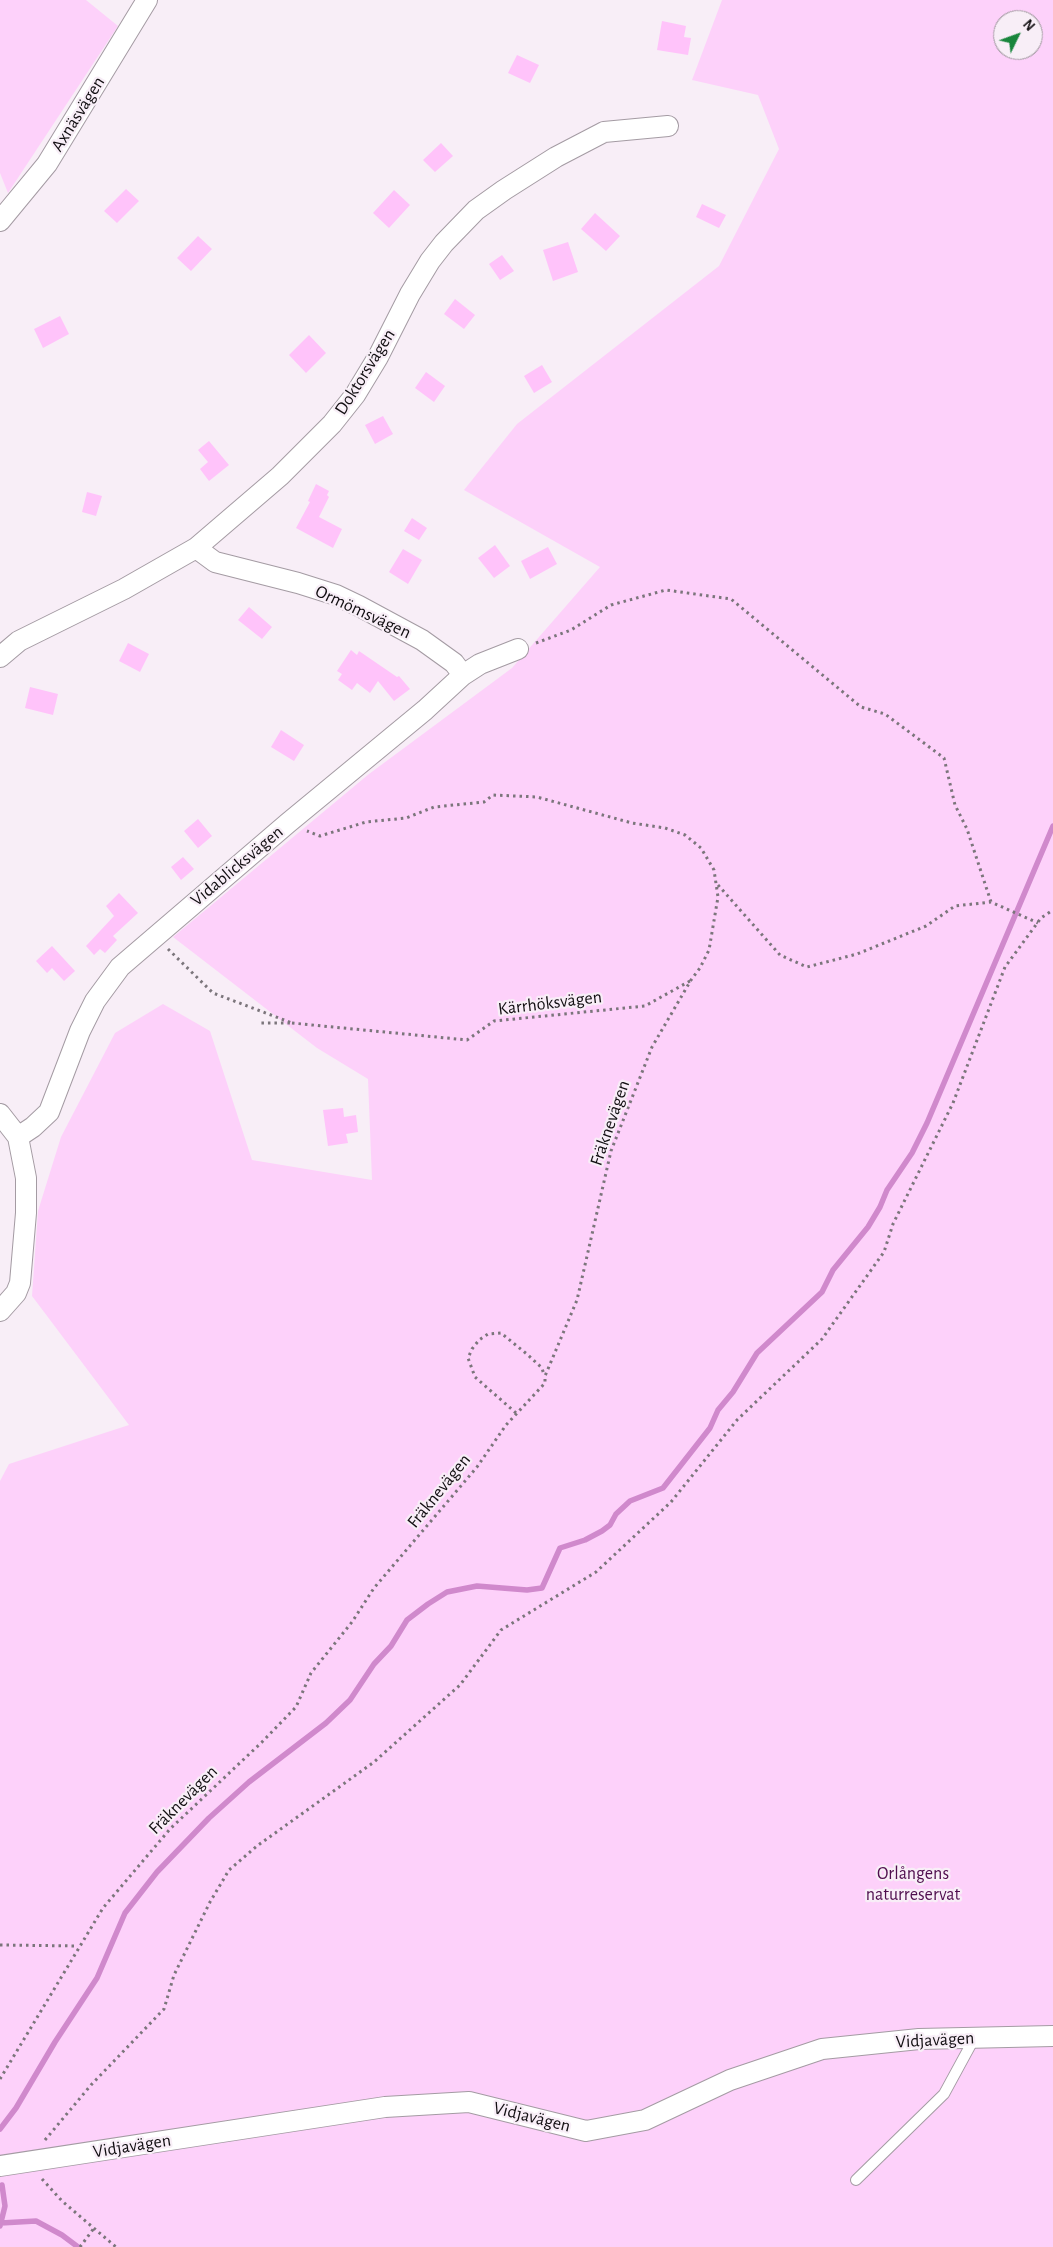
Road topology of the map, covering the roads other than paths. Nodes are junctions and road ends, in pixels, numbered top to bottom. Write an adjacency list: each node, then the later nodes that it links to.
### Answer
1 (147, 0): 3 (street, Axnäsvägen)
2 (668, 126): 4 (street, Doktorsvägen)
3 (0, 221)
4 (196, 548): 6 (street, Doktorsvägen); 7 (street, Ormömsvägen)
5 (518, 649): 7 (street, Vidablicksvägen)
6 (0, 657)
7 (464, 675): 9 (street, Vidablicksvägen)
8 (0, 1114): 9 (street)
9 (18, 1136): 10 (street)
10 (0, 1311)
11 (1053, 2036): 12 (street, Vidjavägen)
12 (975, 2037): 13 (street, Vidjavägen); 14 (lane)
13 (0, 2166)
14 (856, 2180)

